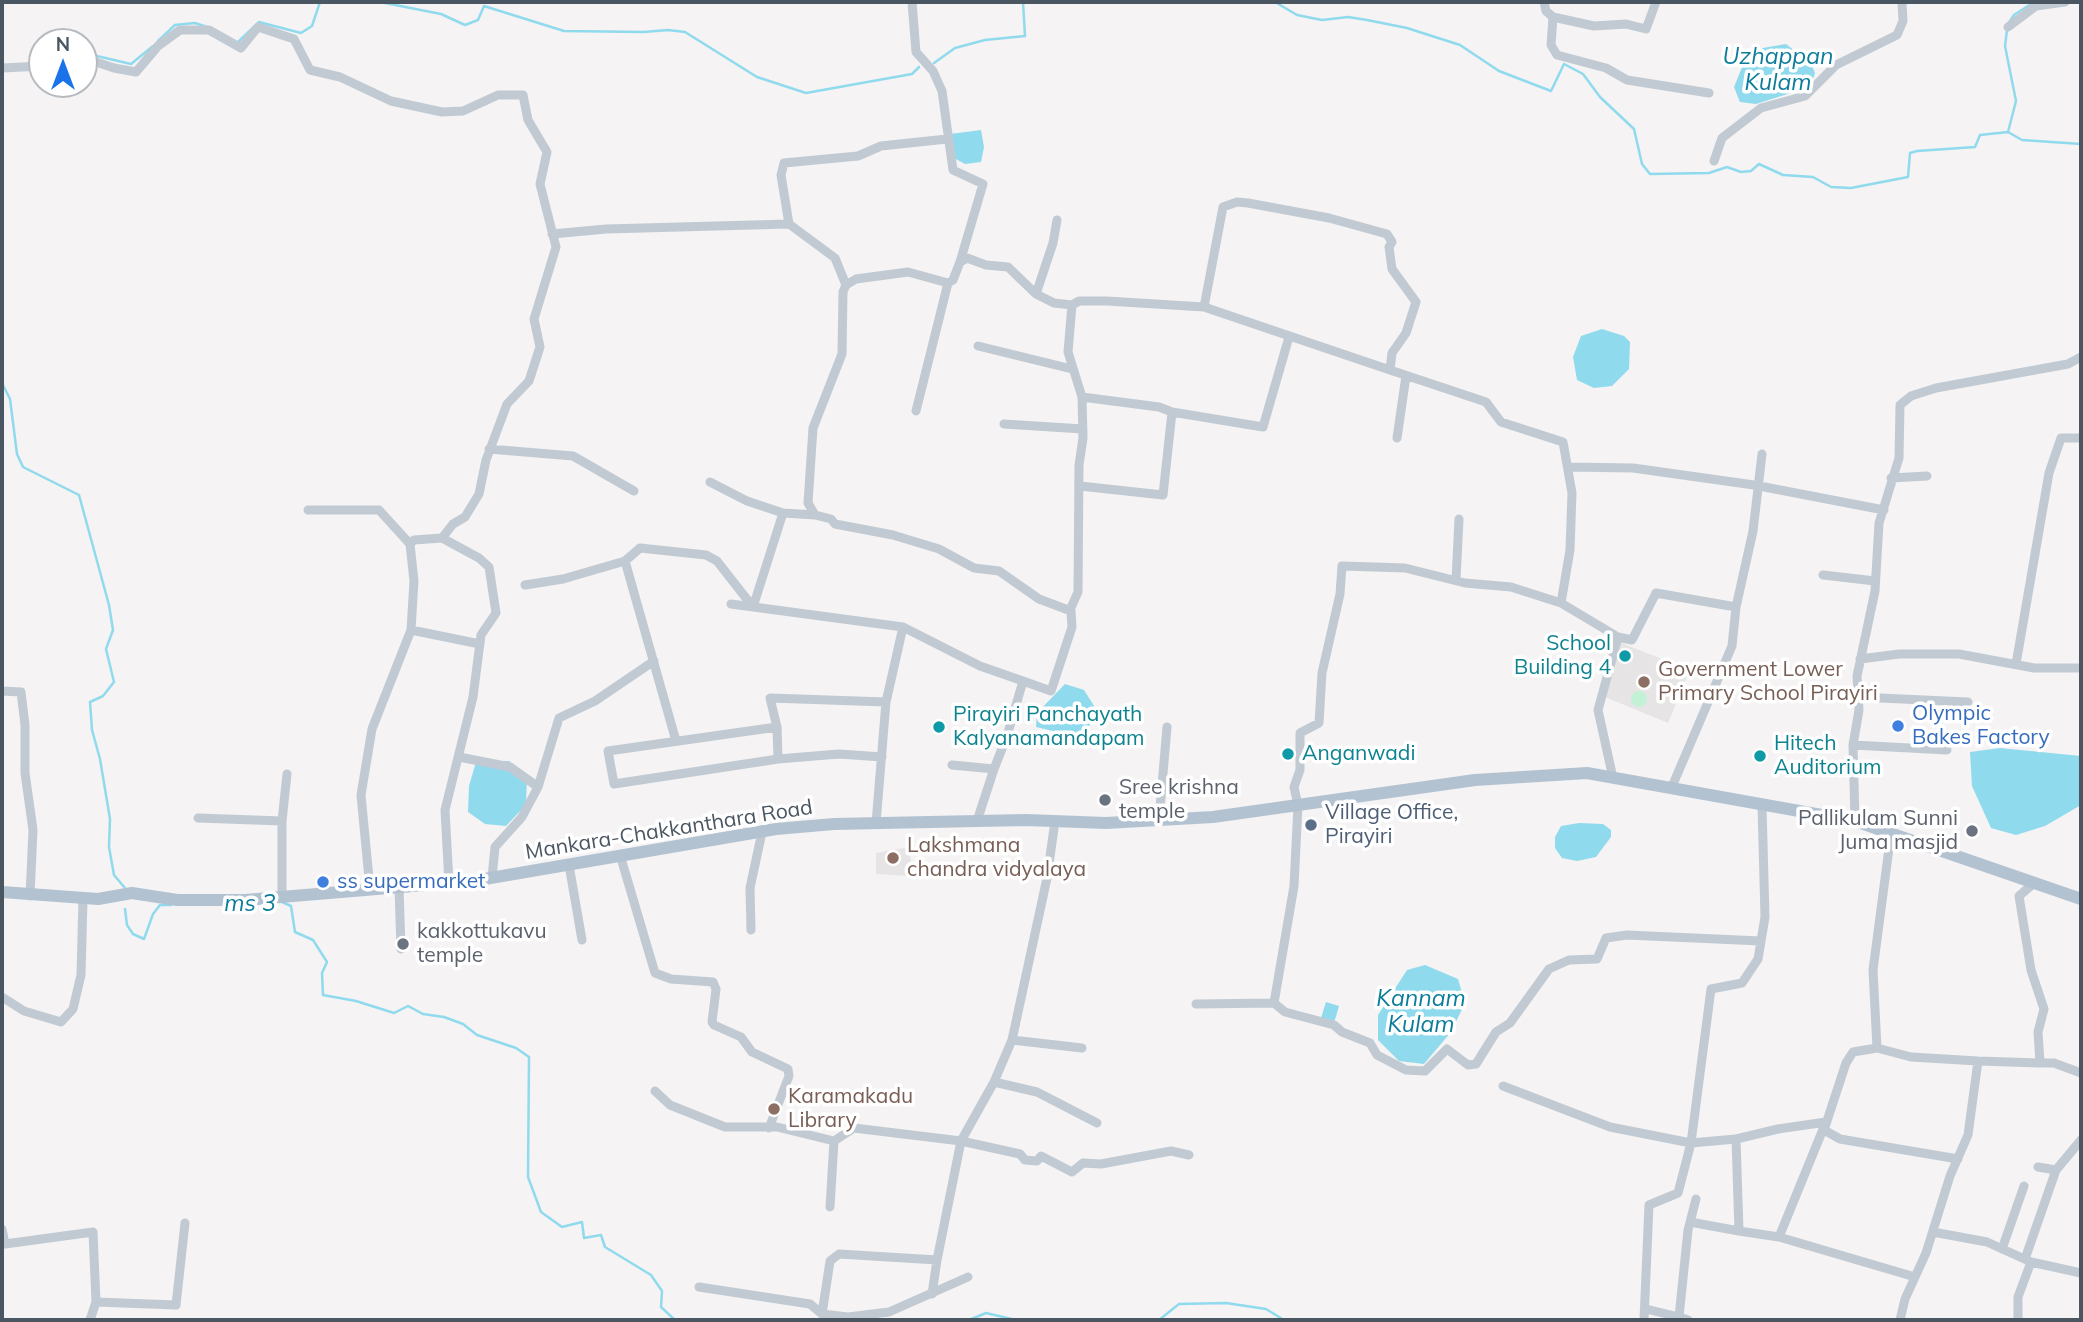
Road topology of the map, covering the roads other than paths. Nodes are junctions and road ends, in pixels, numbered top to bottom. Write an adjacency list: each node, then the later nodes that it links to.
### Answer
1 (912, 2): 12 (street)
2 (1544, 2): 6 (street)
3 (1656, 2): 6 (street)
4 (1902, 2): 13 (street)
5 (2065, 2): 7 (street)
6 (1553, 17): 11 (street)
7 (2008, 27)
8 (98, 63): 16 (street)
9 (28, 67): 10 (street)
10 (2, 68)
11 (1709, 93)
12 (947, 139): 15 (street); 17 (street)
13 (1714, 161)
14 (1056, 220): 20 (street)
15 (789, 224): 16 (street); 19 (street)
16 (552, 234): 36 (street)
17 (960, 262): 18 (street); 20 (street)
18 (948, 283): 19 (street); 30 (street)
19 (846, 285): 48 (street)
20 (1036, 294): 21 (street)
21 (1072, 305): 22 (street); 26 (street)
22 (1204, 307): 23 (street); 27 (street)
23 (1289, 337): 27 (street); 31 (street)
24 (978, 346): 26 (street)
25 (2081, 357): 40 (street)
26 (1072, 369): 29 (street)
27 (1390, 370): 28 (street)
28 (1406, 376): 34 (street); 38 (street)
29 (1082, 397): 31 (street); 33 (street)
30 (916, 411)
31 (1172, 412): 42 (street)
32 (1004, 424): 33 (street)
33 (1083, 429): 42 (street)
34 (1397, 438)
35 (2081, 438): 68 (street)
36 (489, 449): 44 (street); 50 (street)
37 (1762, 454): 43 (street)
38 (1569, 467): 43 (street); 57 (street)
39 (1927, 476): 40 (street)
40 (1891, 478): 46 (street)
41 (710, 482): 47 (street)
42 (1080, 486): 61 (street)
43 (1760, 486): 46 (street); 60 (street)
44 (634, 491)
45 (307, 510): 51 (street)
46 (1884, 510): 55 (street)
47 (783, 513): 48 (street); 59 (street)
48 (815, 515): 61 (street)
49 (1459, 519): 54 (street)
50 (442, 538): 51 (street); 65 (street)
51 (410, 544): 63 (street)
52 (625, 561): 56 (street); 59 (street); 67 (street)
53 (1822, 575): 55 (street)
54 (1456, 580): 57 (street); 89 (street)
55 (1875, 581): 66 (street)
56 (525, 586)
57 (1561, 603): 64 (street)
58 (731, 604): 59 (street)
59 (752, 607): 62 (street)
60 (1736, 607): 64 (street); 88 (street)
61 (1070, 610): 70 (street)
62 (904, 627): 70 (street); 73 (street)
63 (411, 630): 65 (street); 106 (street)
64 (1618, 637): 86 (street)
65 (480, 644): 80 (street)
66 (1860, 659): 68 (street); 72 (street)
67 (654, 661): 77 (street); 87 (street)
68 (2016, 664): 69 (street)
69 (2081, 668)
70 (1023, 681): 84 (street)
71 (2, 691): 108 (street)
72 (1858, 697): 74 (street); 78 (street)
73 (886, 702): 75 (street); 81 (street)
74 (1968, 702)
75 (777, 727): 77 (street); 82 (street)
76 (1167, 727): 92 (street)
77 (676, 741): 82 (street)
78 (1853, 745): 79 (street); 96 (street)
79 (1947, 750)
80 (459, 757): 87 (street); 103 (street)
81 (882, 757): 82 (street); 97 (street)
82 (778, 759)
83 (952, 765): 84 (street)
84 (993, 769): 94 (street)
85 (286, 774): 93 (street)
86 (1613, 778): 88 (main road, Mankara-Chakkanthara Road); 89 (main road, Mankara-Chakkanthara Road)
87 (538, 787): 102 (street)
88 (1671, 789): 90 (main road, Mankara-Chakkanthara Road)
89 (1298, 805): 92 (main road, Mankara-Chakkanthara Road); 117 (street)
90 (1762, 806): 96 (main road, Mankara-Chakkanthara Road); 114 (street)
91 (198, 818): 93 (street)
92 (1159, 820): 95 (main road, Mankara-Chakkanthara Road)
93 (282, 821): 109 (street)
94 (977, 821): 95 (main road, Mankara-Chakkanthara Road); 97 (main road, Mankara-Chakkanthara Road)
95 (1055, 821): 119 (street)
96 (1855, 821): 99 (main road, Mankara-Chakkanthara Road)
97 (876, 823): 98 (main road, Mankara-Chakkanthara Road)
98 (762, 832): 100 (main road, Mankara-Chakkanthara Road); 112 (street)
99 (1891, 834): 104 (main road, Mankara-Chakkanthara Road); 121 (street)
100 (620, 855): 101 (main road, Mankara-Chakkanthara Road); 130 (street)
101 (569, 865): 102 (main road, Mankara-Chakkanthara Road); 113 (street)
102 (492, 878): 103 (main road, Mankara-Chakkanthara Road)
103 (449, 883): 105 (main road, Mankara-Chakkanthara Road)
104 (2034, 883): 111 (main road, Mankara-Chakkanthara Road); 123 (street)
105 (399, 887): 106 (main road, Mankara-Chakkanthara Road); 115 (street)
106 (370, 889): 109 (main road, Mankara-Chakkanthara Road)
107 (2, 892): 108 (main road, Mankara-Chakkanthara Road)
108 (30, 896): 110 (main road, Mankara-Chakkanthara Road)
109 (282, 896): 110 (main road, Mankara-Chakkanthara Road)
110 (83, 899): 116 (street)
111 (2081, 899)
112 (751, 930)
113 (582, 940)
114 (1761, 941): 117 (street); 135 (street)
115 (401, 949)
116 (2, 997)
117 (1274, 1003): 118 (street)
118 (1196, 1004)
119 (1012, 1040): 120 (street); 125 (street)
120 (1082, 1048)
121 (1877, 1048): 122 (street); 128 (street)
122 (1978, 1061): 123 (street); 137 (street)
123 (2040, 1063): 124 (street)
124 (2081, 1073)
125 (994, 1082): 129 (street); 134 (street)
126 (1503, 1086): 135 (street)
127 (655, 1091): 130 (street)
128 (1826, 1122): 131 (street); 137 (street); 148 (street)
129 (1097, 1123)
130 (769, 1128): 133 (street)
131 (1736, 1139): 135 (street); 146 (street)
132 (2081, 1140): 139 (street)
133 (834, 1141): 134 (street); 142 (street)
134 (961, 1141): 136 (street); 150 (street)
135 (1691, 1143): 158 (street)
136 (1189, 1155)
137 (1958, 1159): 147 (street)
138 (2038, 1167): 139 (street)
139 (2056, 1170): 151 (street)
140 (2024, 1186): 149 (street)
141 (1696, 1199): 143 (street)
142 (830, 1207)
143 (1690, 1222): 146 (street); 160 (street)
144 (185, 1223): 157 (street)
145 (2, 1229): 157 (street)
146 (1739, 1231): 148 (street)
147 (1933, 1232): 149 (street); 154 (street)
148 (1779, 1237): 154 (street)
149 (2002, 1249): 151 (street)
150 (937, 1260): 156 (street); 159 (street)
151 (2028, 1261): 152 (street); 164 (street)
152 (2081, 1273)
153 (968, 1277): 156 (street)
154 (1915, 1277): 163 (street)
155 (699, 1287): 159 (street)
156 (932, 1293): 159 (street)
157 (96, 1302): 161 (street)
158 (1646, 1309): 160 (street); 162 (street)
159 (822, 1314)
160 (1684, 1319)
161 (90, 1320)
162 (1644, 1320)
163 (1900, 1320)
164 (2018, 1320)

